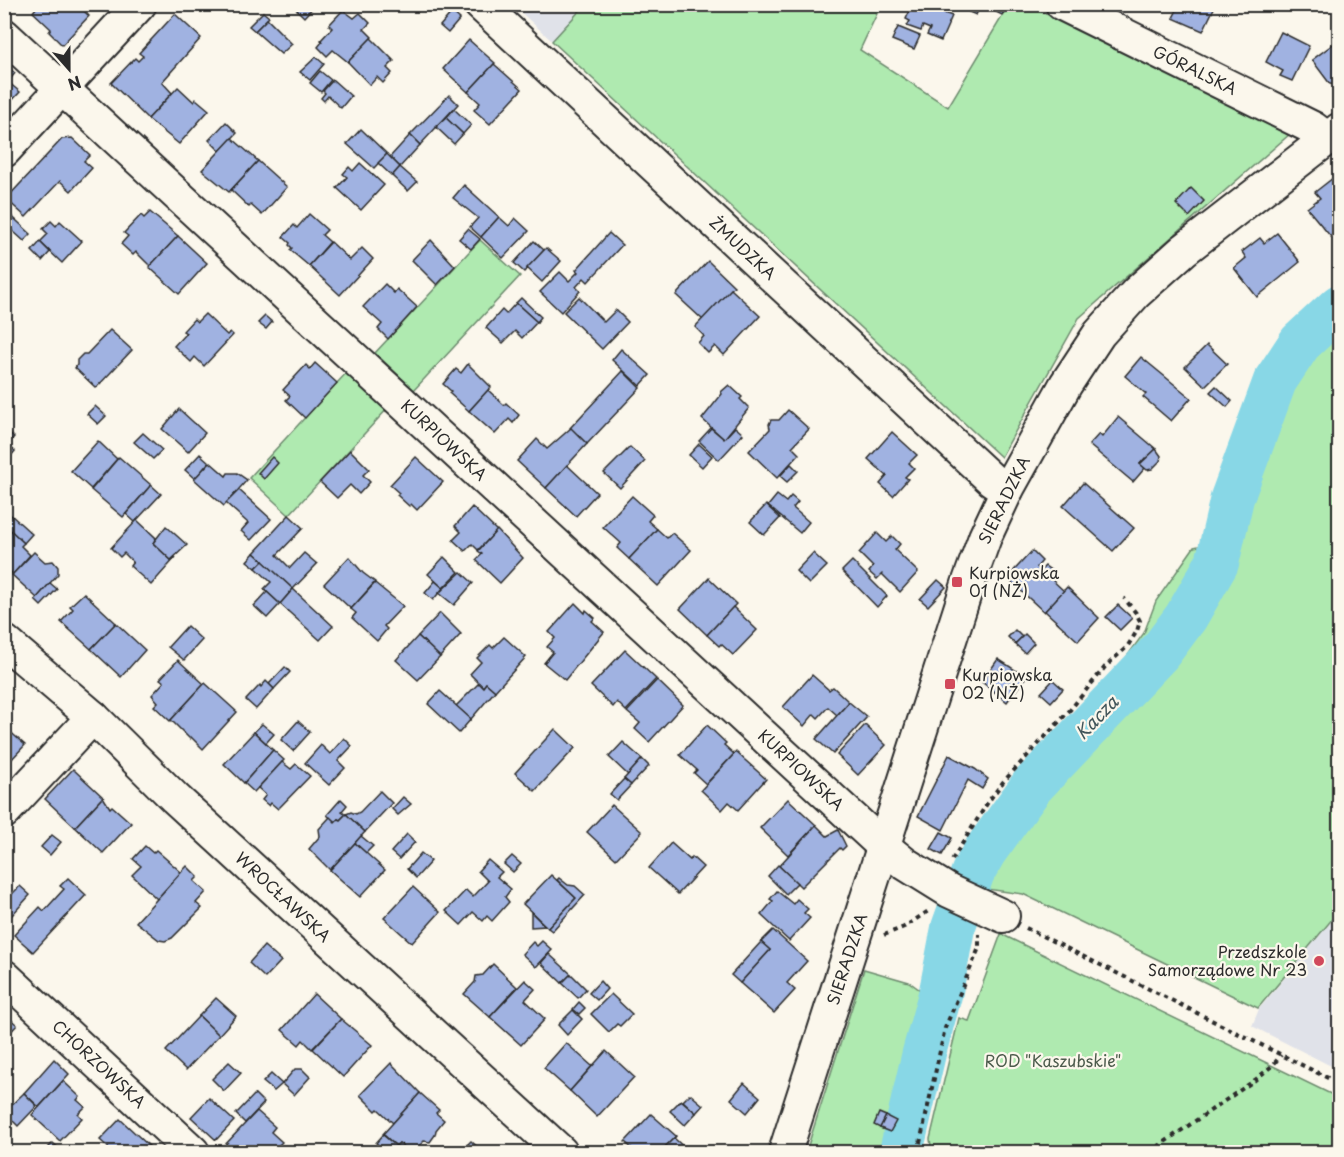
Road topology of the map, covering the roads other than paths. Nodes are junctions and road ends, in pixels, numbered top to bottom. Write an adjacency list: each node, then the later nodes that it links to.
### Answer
1 (140, 4): 5 (street)
2 (480, 4): 8 (street, ŻMUDZKA)
3 (1062, 4): 6 (street, GÓRALSKA)
4 (4, 35): 5 (street, KURPIOWSKA)
5 (63, 88): 7 (street); 12 (street, KURPIOWSKA)
6 (1333, 133): 8 (street, SIERADZKA)
7 (4, 151)
8 (1007, 490): 12 (street, SIERADZKA)
9 (4, 641): 10 (street, WROCŁAWSKA)
10 (93, 717): 11 (street); 16 (street, WROCŁAWSKA)
11 (4, 812)
12 (883, 846): 13 (street, KURPIOWSKA); 17 (street, SIERADZKA)
13 (990, 910)
14 (4, 976): 15 (street, CHORZOWSKA)
15 (193, 1152)
16 (561, 1152)
17 (785, 1152)

